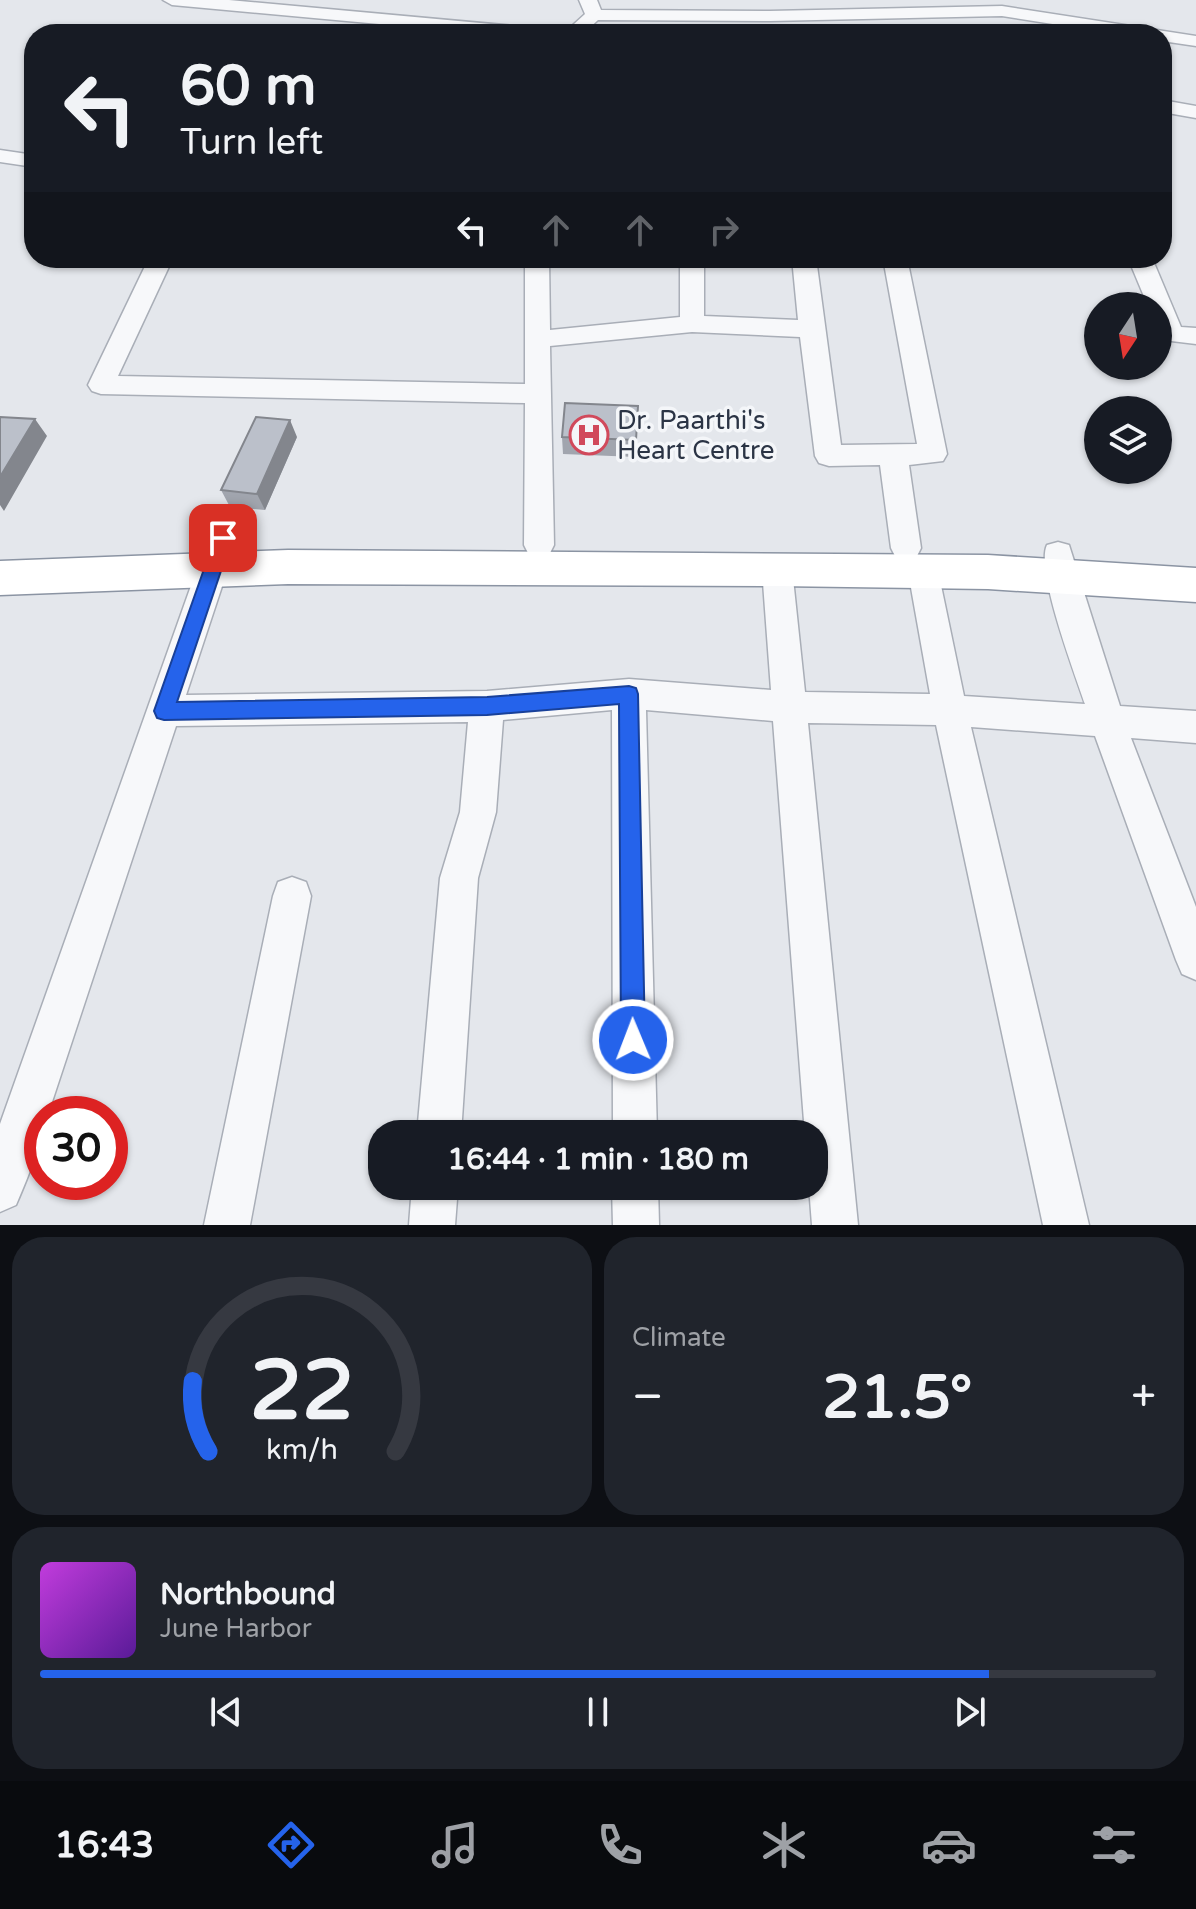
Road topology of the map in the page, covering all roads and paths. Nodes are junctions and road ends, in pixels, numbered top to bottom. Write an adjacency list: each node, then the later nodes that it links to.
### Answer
1 (172, 0): 4 (street)
2 (591, 7): 5 (street); 6 (street)
3 (838, 14): 7 (street); 8 (street); 9 (street)
4 (423, 24)
5 (579, 24)
6 (767, 24)
7 (783, 24)
8 (842, 24)
9 (1086, 24)
10 (1172, 37): 11 (street)
11 (1196, 41)
12 (1172, 108): 13 (street)
13 (1196, 112)
14 (0, 156): 15 (street)
15 (24, 160)
16 (156, 268): 26 (street)
17 (537, 268): 25 (street)
18 (692, 268): 22 (street)
19 (805, 268): 23 (street)
20 (897, 268): 27 (street)
21 (1144, 268): 24 (street)
22 (692, 324): 23 (street); 25 (street)
23 (812, 329): 27 (street)
24 (1196, 336)
25 (539, 339): 26 (street)
26 (539, 394): 28 (street)
27 (893, 455): 32 (street)
28 (539, 545): 30 (highway); 32 (highway)
29 (0, 549): 30 (highway)
30 (218, 553): 34 (highway); 35 (highway); 41 (street)
31 (1196, 559): 33 (highway)
32 (914, 560): 33 (highway); 34 (highway); 40 (street)
33 (1060, 565): 36 (highway); 42 (street)
34 (777, 569): 39 (street)
35 (0, 578)
36 (1196, 585)
37 (629, 694): 38 (street); 39 (street); 47 (street)
38 (487, 706): 41 (street); 46 (street)
39 (791, 707): 40 (street); 54 (street)
40 (950, 710): 42 (street); 55 (street)
41 (164, 711): 48 (street)
42 (1107, 720): 43 (street); 45 (street)
43 (1196, 727)
44 (292, 896): 51 (street)
45 (1196, 960)
46 (440, 1120)
47 (635, 1120)
48 (0, 1189)
49 (434, 1200): 52 (street)
50 (635, 1200): 53 (street)
51 (227, 1225)
52 (432, 1225)
53 (636, 1225)
54 (835, 1225)
55 (1066, 1225)

